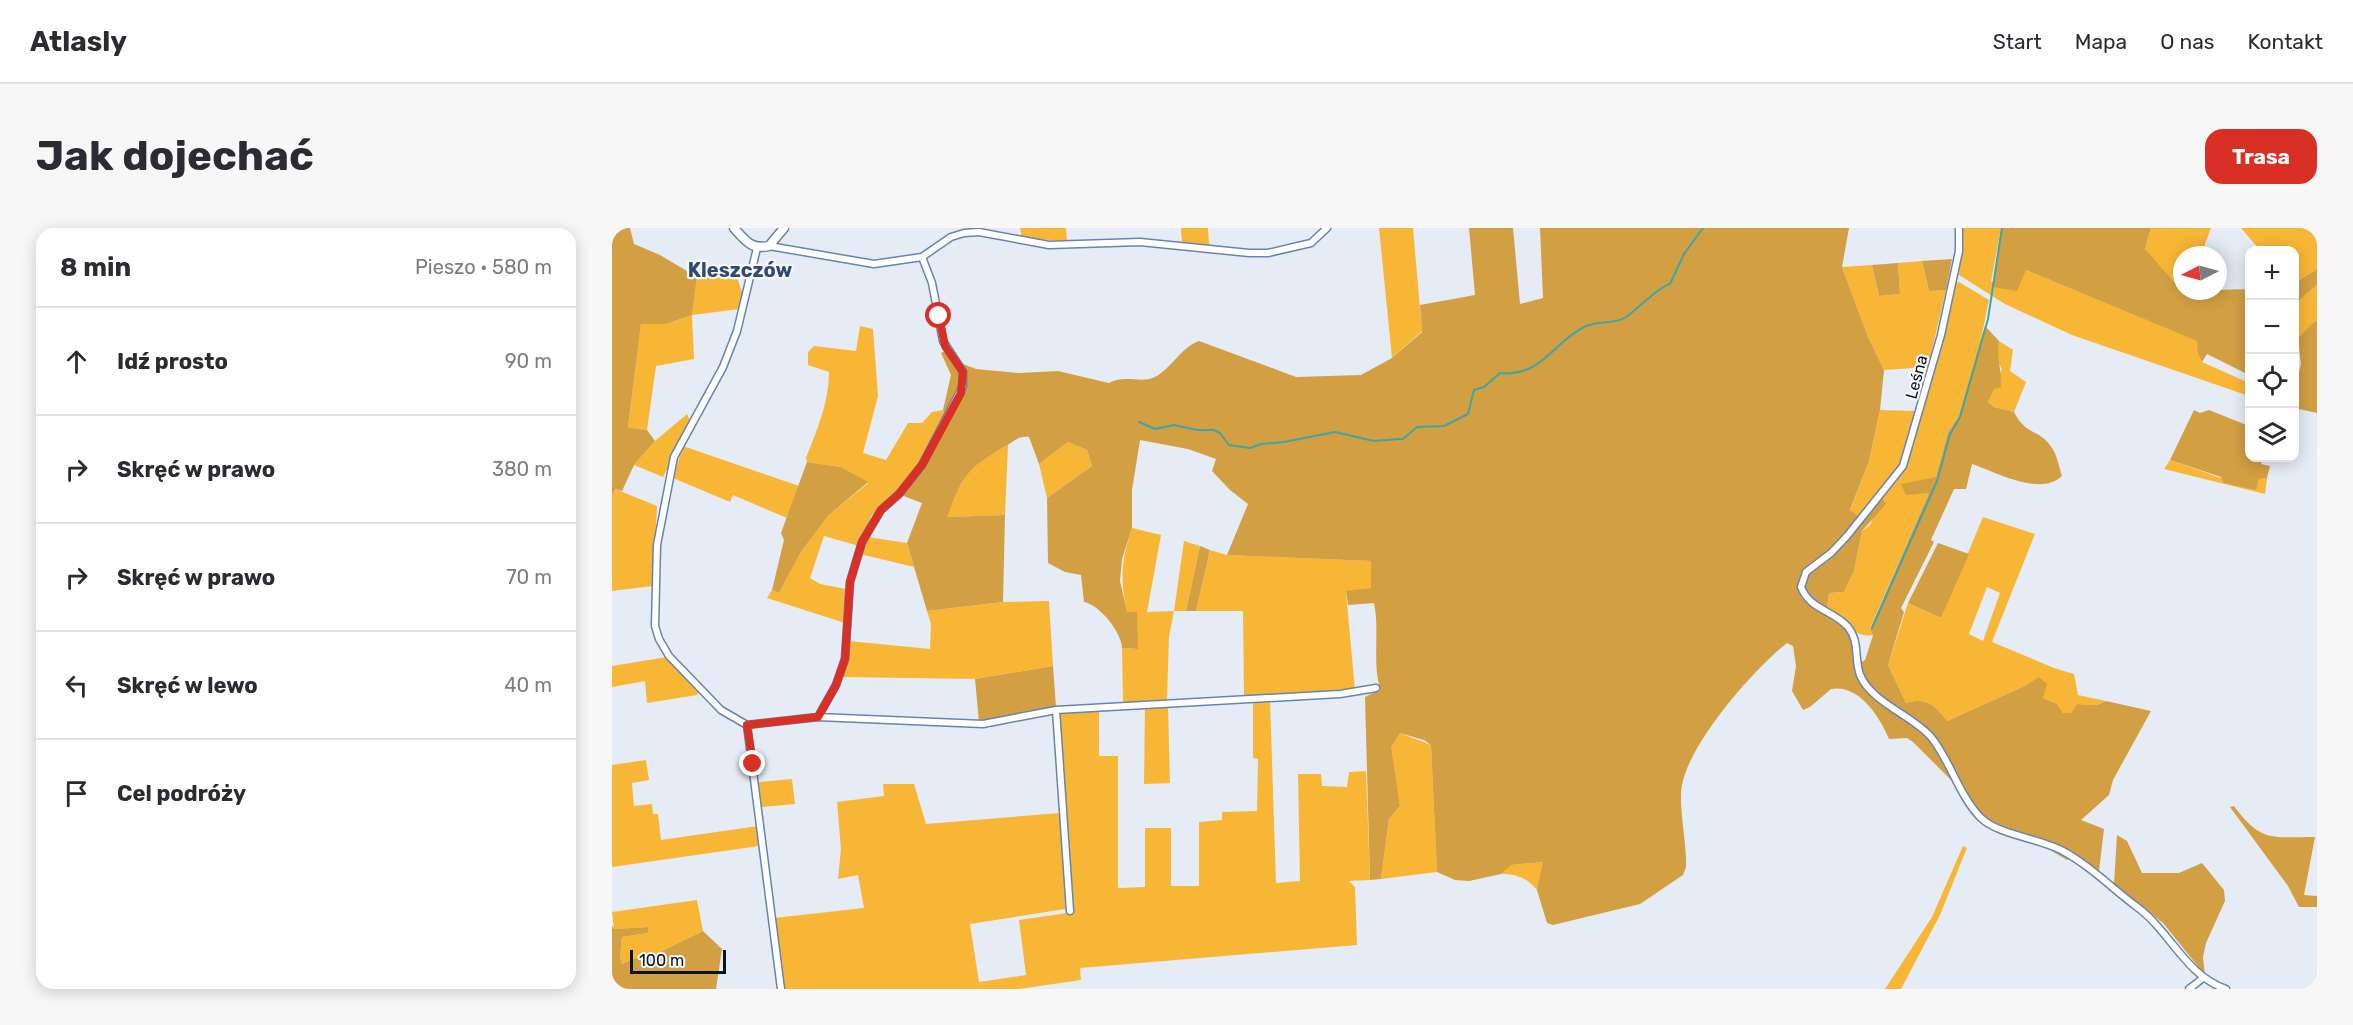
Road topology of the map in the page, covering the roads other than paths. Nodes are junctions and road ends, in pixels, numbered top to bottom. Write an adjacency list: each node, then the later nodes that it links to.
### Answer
1 (734, 228): 6 (street)
2 (784, 228): 5 (street)
3 (1327, 228): 7 (street)
4 (1959, 228): 13 (street, Leśna)
5 (769, 246): 6 (street); 7 (street)
6 (757, 248): 11 (street)
7 (922, 257): 10 (street)
8 (1376, 688): 9 (street)
9 (1056, 710): 10 (street); 12 (street)
10 (818, 717): 11 (street)
11 (747, 725): 14 (street)
12 (1071, 911)
13 (2203, 978): 15 (street); 16 (street)
14 (781, 989)
15 (2189, 989)
16 (2226, 989)

